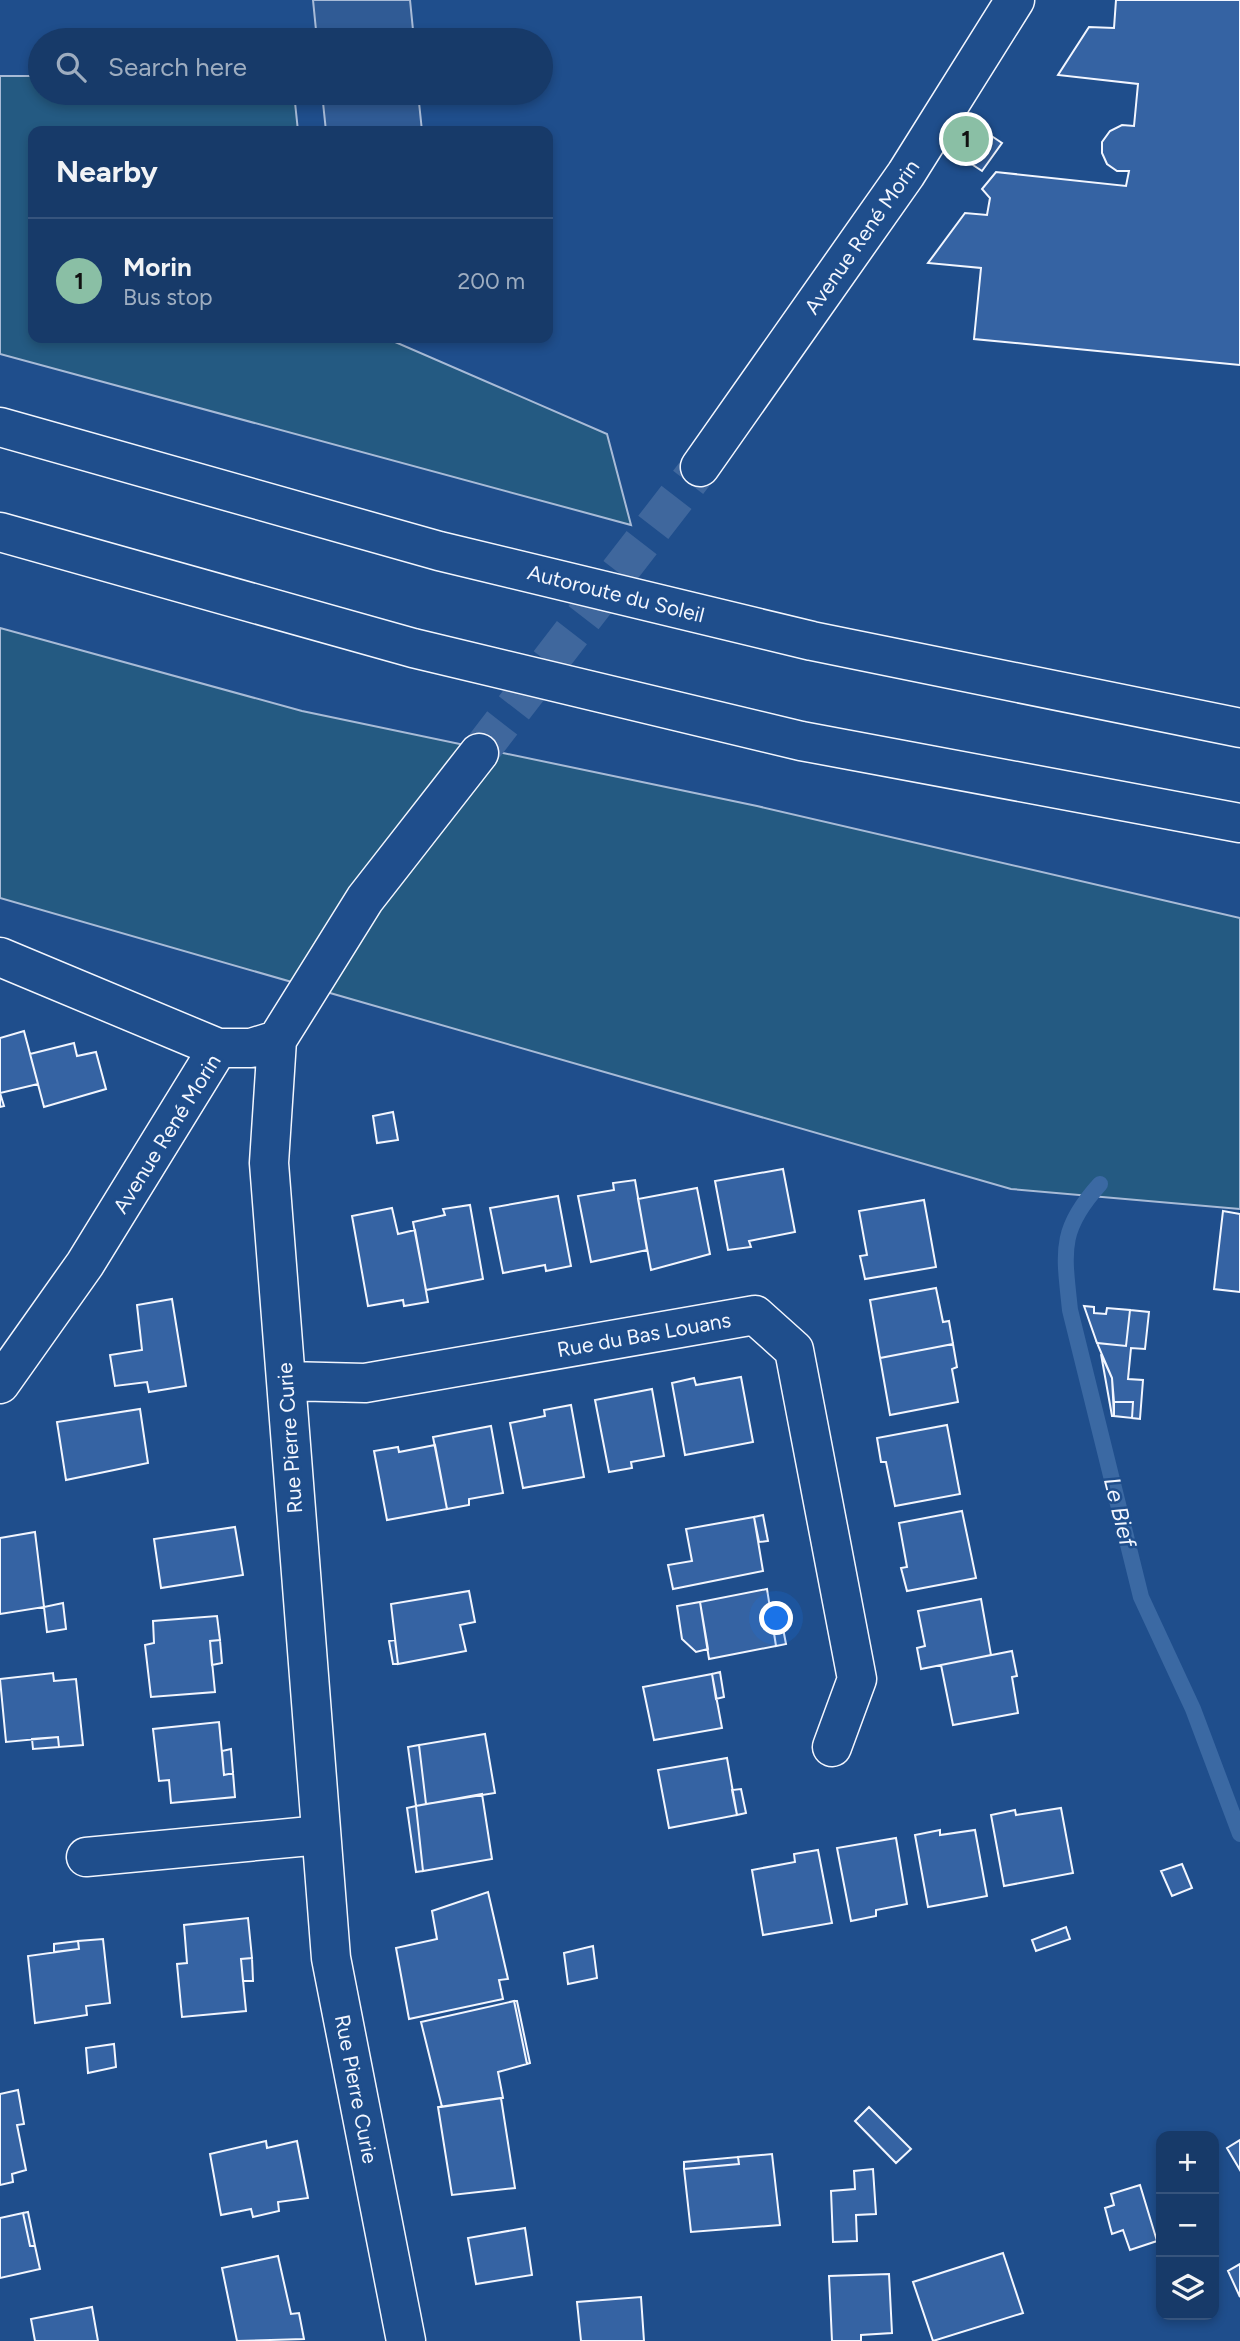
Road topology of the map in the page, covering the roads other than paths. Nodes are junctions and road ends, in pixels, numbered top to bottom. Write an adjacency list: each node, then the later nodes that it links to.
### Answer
1 (1016, 0): 3 (main road, Avenue René Morin)
2 (0, 427): 5 (main road, Autoroute du Soleil)
3 (700, 467)
4 (0, 531): 7 (main road)
5 (1240, 728)
6 (479, 753): 9 (main road)
7 (1240, 824)
8 (0, 957): 10 (main road)
9 (277, 1040): 10 (main road, Avenue René Morin); 11 (main road, Rue Pierre Curie)
10 (218, 1048): 12 (main road, Avenue René Morin)
11 (285, 1381): 13 (main road, Rue du Bas Louans); 14 (main road, Rue Pierre Curie)
12 (0, 1384)
13 (832, 1747)
14 (321, 1835): 15 (main road); 16 (main road, Rue Pierre Curie)
15 (86, 1857)
16 (406, 2341)

